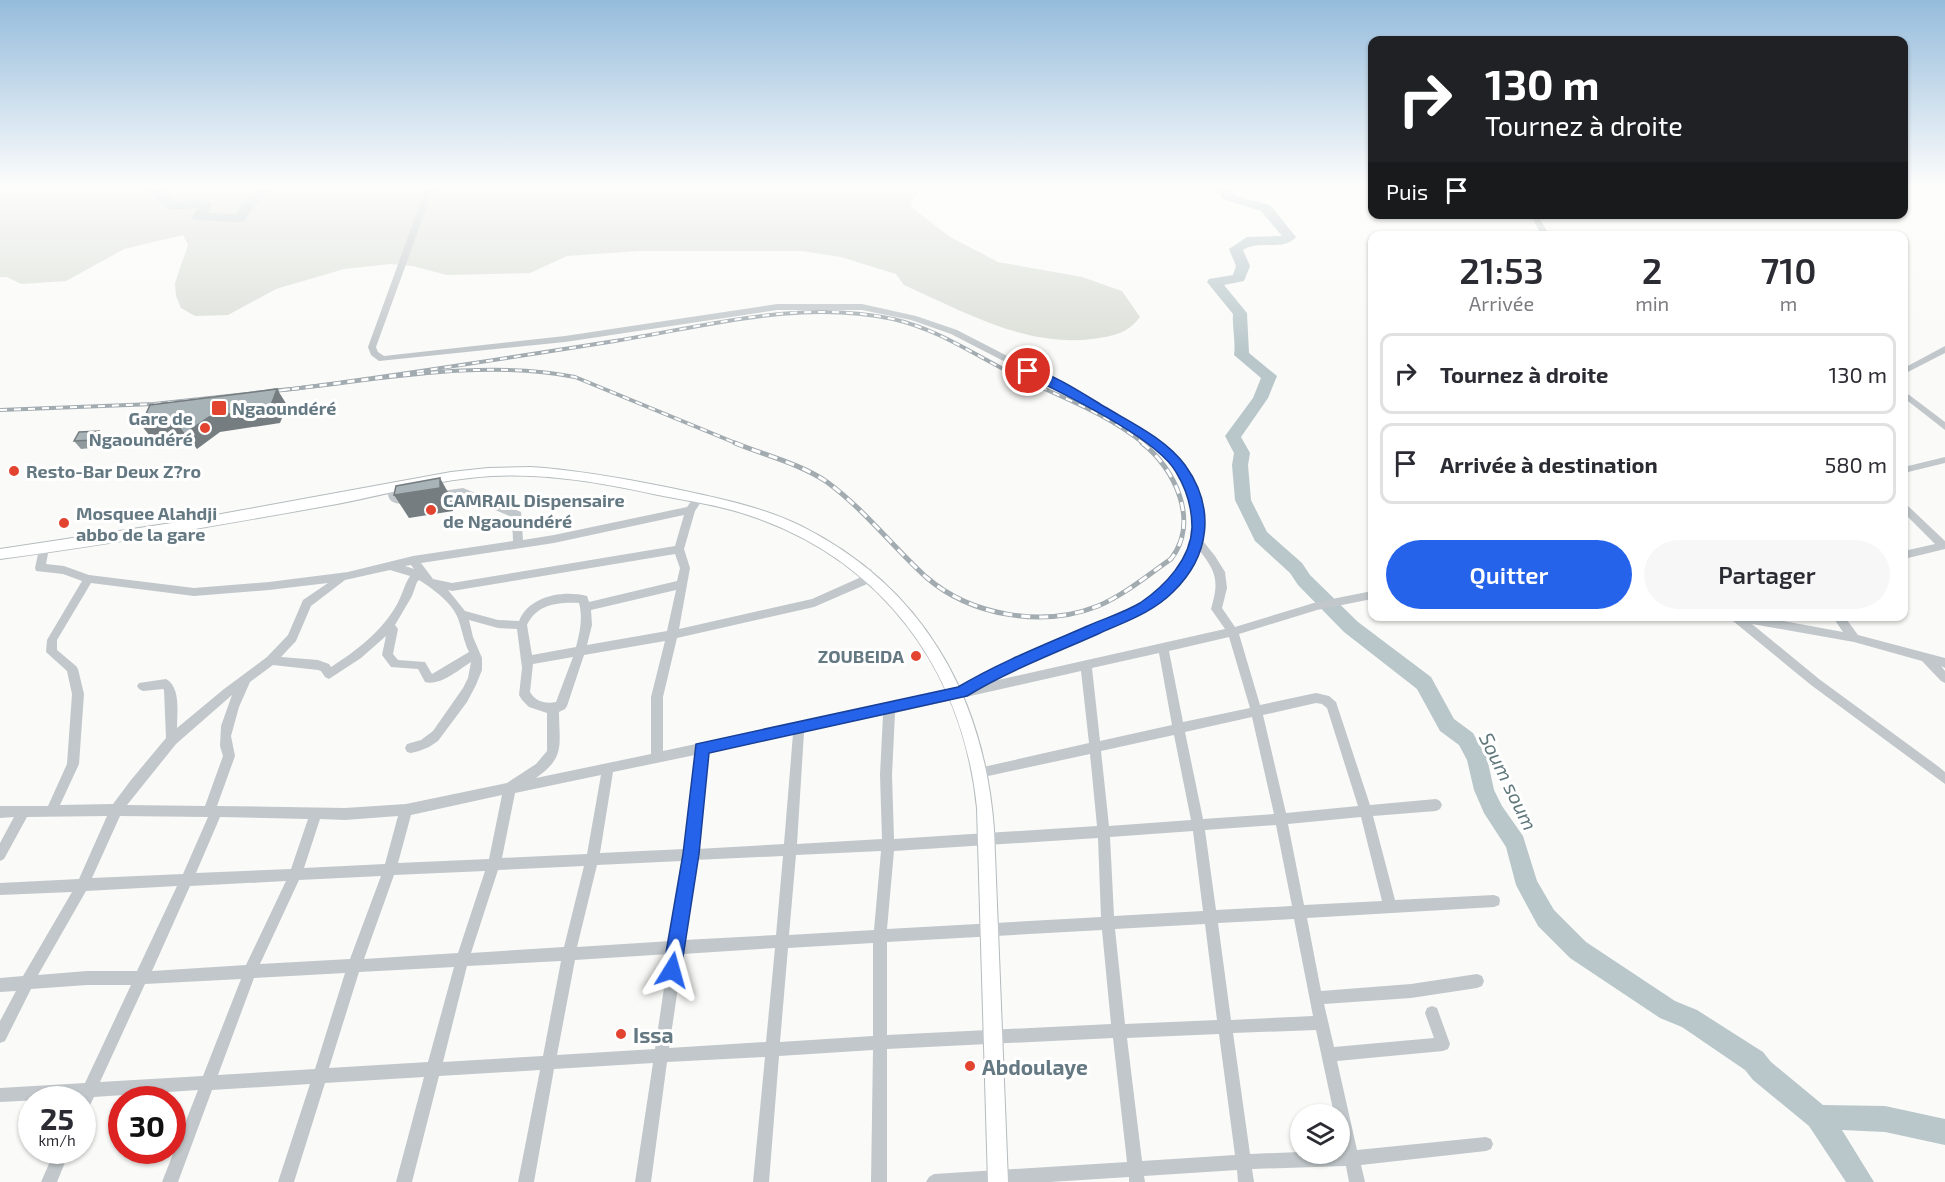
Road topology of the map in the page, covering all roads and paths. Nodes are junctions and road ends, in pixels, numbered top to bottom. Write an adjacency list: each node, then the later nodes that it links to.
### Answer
1 (409, 242): 11 (street)
2 (1944, 350): 3 (street)
3 (1908, 369)
4 (1908, 397): 5 (street)
5 (1945, 427)
6 (1945, 460): 7 (street)
7 (1908, 469)
8 (393, 489): 9 (main road); 12 (street); 14 (main road)
9 (694, 505): 12 (street); 15 (street); 20 (main road)
10 (1908, 512): 13 (street)
11 (1198, 542): 34 (street); 48 (street)
12 (518, 544): 18 (street)
13 (1944, 545): 16 (street)
14 (44, 548): 17 (main road); 23 (street)
15 (679, 549): 24 (street); 25 (street)
16 (1908, 554)
17 (1, 555)
18 (413, 560): 19 (street); 24 (street)
19 (378, 568): 21 (street); 22 (street)
20 (867, 573): 35 (street); 48 (main road)
21 (348, 576): 23 (street); 41 (street)
22 (419, 576): 24 (street); 33 (street)
23 (88, 579): 69 (street)
24 (430, 582): 28 (street)
25 (682, 584): 27 (street); 35 (street)
26 (1368, 596): 34 (street)
27 (586, 607): 32 (street); 38 (street)
28 (461, 614): 32 (street); 39 (street)
29 (1738, 621): 61 (street)
30 (1756, 621): 36 (street)
31 (1841, 621): 36 (street)
32 (522, 625): 42 (street)
33 (388, 629): 39 (street); 41 (street)
34 (1233, 632): 37 (street); 51 (street)
35 (672, 635): 38 (street); 58 (street)
36 (1854, 638): 40 (street)
37 (1163, 648): 44 (street); 53 (street)
38 (580, 653): 42 (street); 49 (street)
39 (476, 654): 56 (street)
40 (1925, 658): 43 (street); 45 (street)
41 (271, 660): 46 (street)
42 (527, 660): 49 (street)
43 (1945, 663)
44 (1086, 665): 48 (street); 55 (street)
45 (1945, 678)
46 (246, 679): 54 (street); 70 (street)
47 (143, 686): 54 (street)
48 (959, 693): 50 (street); 60 (main road)
49 (553, 709): 62 (street)
50 (889, 709): 52 (street); 76 (street)
51 (1257, 713): 53 (street); 66 (street); 72 (street)
52 (799, 727): 57 (street); 77 (street)
53 (1179, 730): 55 (street); 73 (street)
54 (172, 740): 64 (street)
55 (1096, 746): 60 (street); 74 (street)
56 (411, 748)
57 (702, 748): 58 (street); 78 (street)
58 (657, 757): 59 (street)
59 (608, 768): 62 (street); 80 (street)
60 (979, 773): 75 (main road)
61 (1945, 779)
62 (510, 788): 65 (street); 81 (street)
63 (1436, 805): 66 (street)
64 (116, 810): 69 (street); 70 (street); 85 (street)
65 (406, 810): 71 (street); 82 (street)
66 (1365, 810): 72 (street); 88 (street)
67 (0, 812): 68 (street)
68 (23, 812): 69 (street); 79 (street)
69 (51, 812)
70 (212, 812): 71 (street); 84 (street)
71 (316, 814): 83 (street)
72 (1281, 819): 73 (street); 89 (street)
73 (1198, 825): 74 (street); 90 (street)
74 (1104, 832): 75 (street); 91 (street)
75 (988, 840): 76 (street); 92 (main road)
76 (888, 845): 77 (street); 93 (street)
77 (791, 849): 78 (street); 94 (street)
78 (691, 854): 80 (street); 95 (street)
79 (0, 855)
80 (592, 861): 81 (street); 96 (street)
81 (494, 864): 82 (street); 97 (street)
82 (390, 868): 83 (street); 98 (street)
83 (297, 873): 84 (street); 99 (street)
84 (188, 879): 85 (street); 100 (street)
85 (82, 884): 86 (street); 102 (street)
86 (0, 889)
87 (1494, 901): 88 (street)
88 (1390, 906): 89 (street)
89 (1299, 912): 90 (street); 104 (street)
90 (1209, 918): 91 (street); 107 (street)
91 (1108, 923): 92 (street); 108 (street)
92 (988, 929): 93 (street); 110 (main road)
93 (880, 936): 94 (street); 111 (street)
94 (780, 941): 95 (street); 112 (street)
95 (675, 948): 96 (street); 114 (street)
96 (569, 954): 97 (street); 115 (street)
97 (462, 961): 98 (street); 116 (street)
98 (354, 967): 99 (street); 117 (street)
99 (250, 972): 100 (street); 118 (street)
100 (140, 978): 102 (street); 119 (street)
101 (1477, 981): 104 (street)
102 (26, 984): 103 (street); 109 (street)
103 (0, 985)
104 (1317, 999): 106 (street)
105 (1432, 1013): 113 (street)
106 (1321, 1023): 107 (street); 113 (street)
107 (1224, 1026): 108 (street); 125 (street)
108 (1119, 1031): 110 (street); 127 (street)
109 (0, 1036)
110 (992, 1036): 111 (street); 128 (main road)
111 (881, 1044): 112 (street); 136 (street)
112 (771, 1049): 114 (street); 135 (street)
113 (1328, 1055): 124 (street)
114 (660, 1057): 115 (street); 134 (street)
115 (550, 1063): 116 (street); 133 (street)
116 (432, 1071): 117 (street); 132 (street)
117 (321, 1074): 118 (street); 131 (street)
118 (207, 1083): 120 (street); 130 (street)
119 (91, 1086)
120 (96, 1089)
121 (18, 1094): 122 (street)
122 (0, 1095)
123 (1486, 1144): 124 (street)
124 (1353, 1158): 125 (street); 139 (street)
125 (1244, 1162): 127 (street); 138 (street)
126 (57, 1164): 129 (street)
127 (1137, 1175): 128 (street)
128 (998, 1179): 137 (street)
129 (49, 1182)
130 (170, 1182)
131 (286, 1182)
132 (404, 1182)
133 (526, 1182)
134 (643, 1182)
135 (761, 1182)
136 (879, 1182)
137 (934, 1182)
138 (1246, 1182)
139 (1357, 1182)

